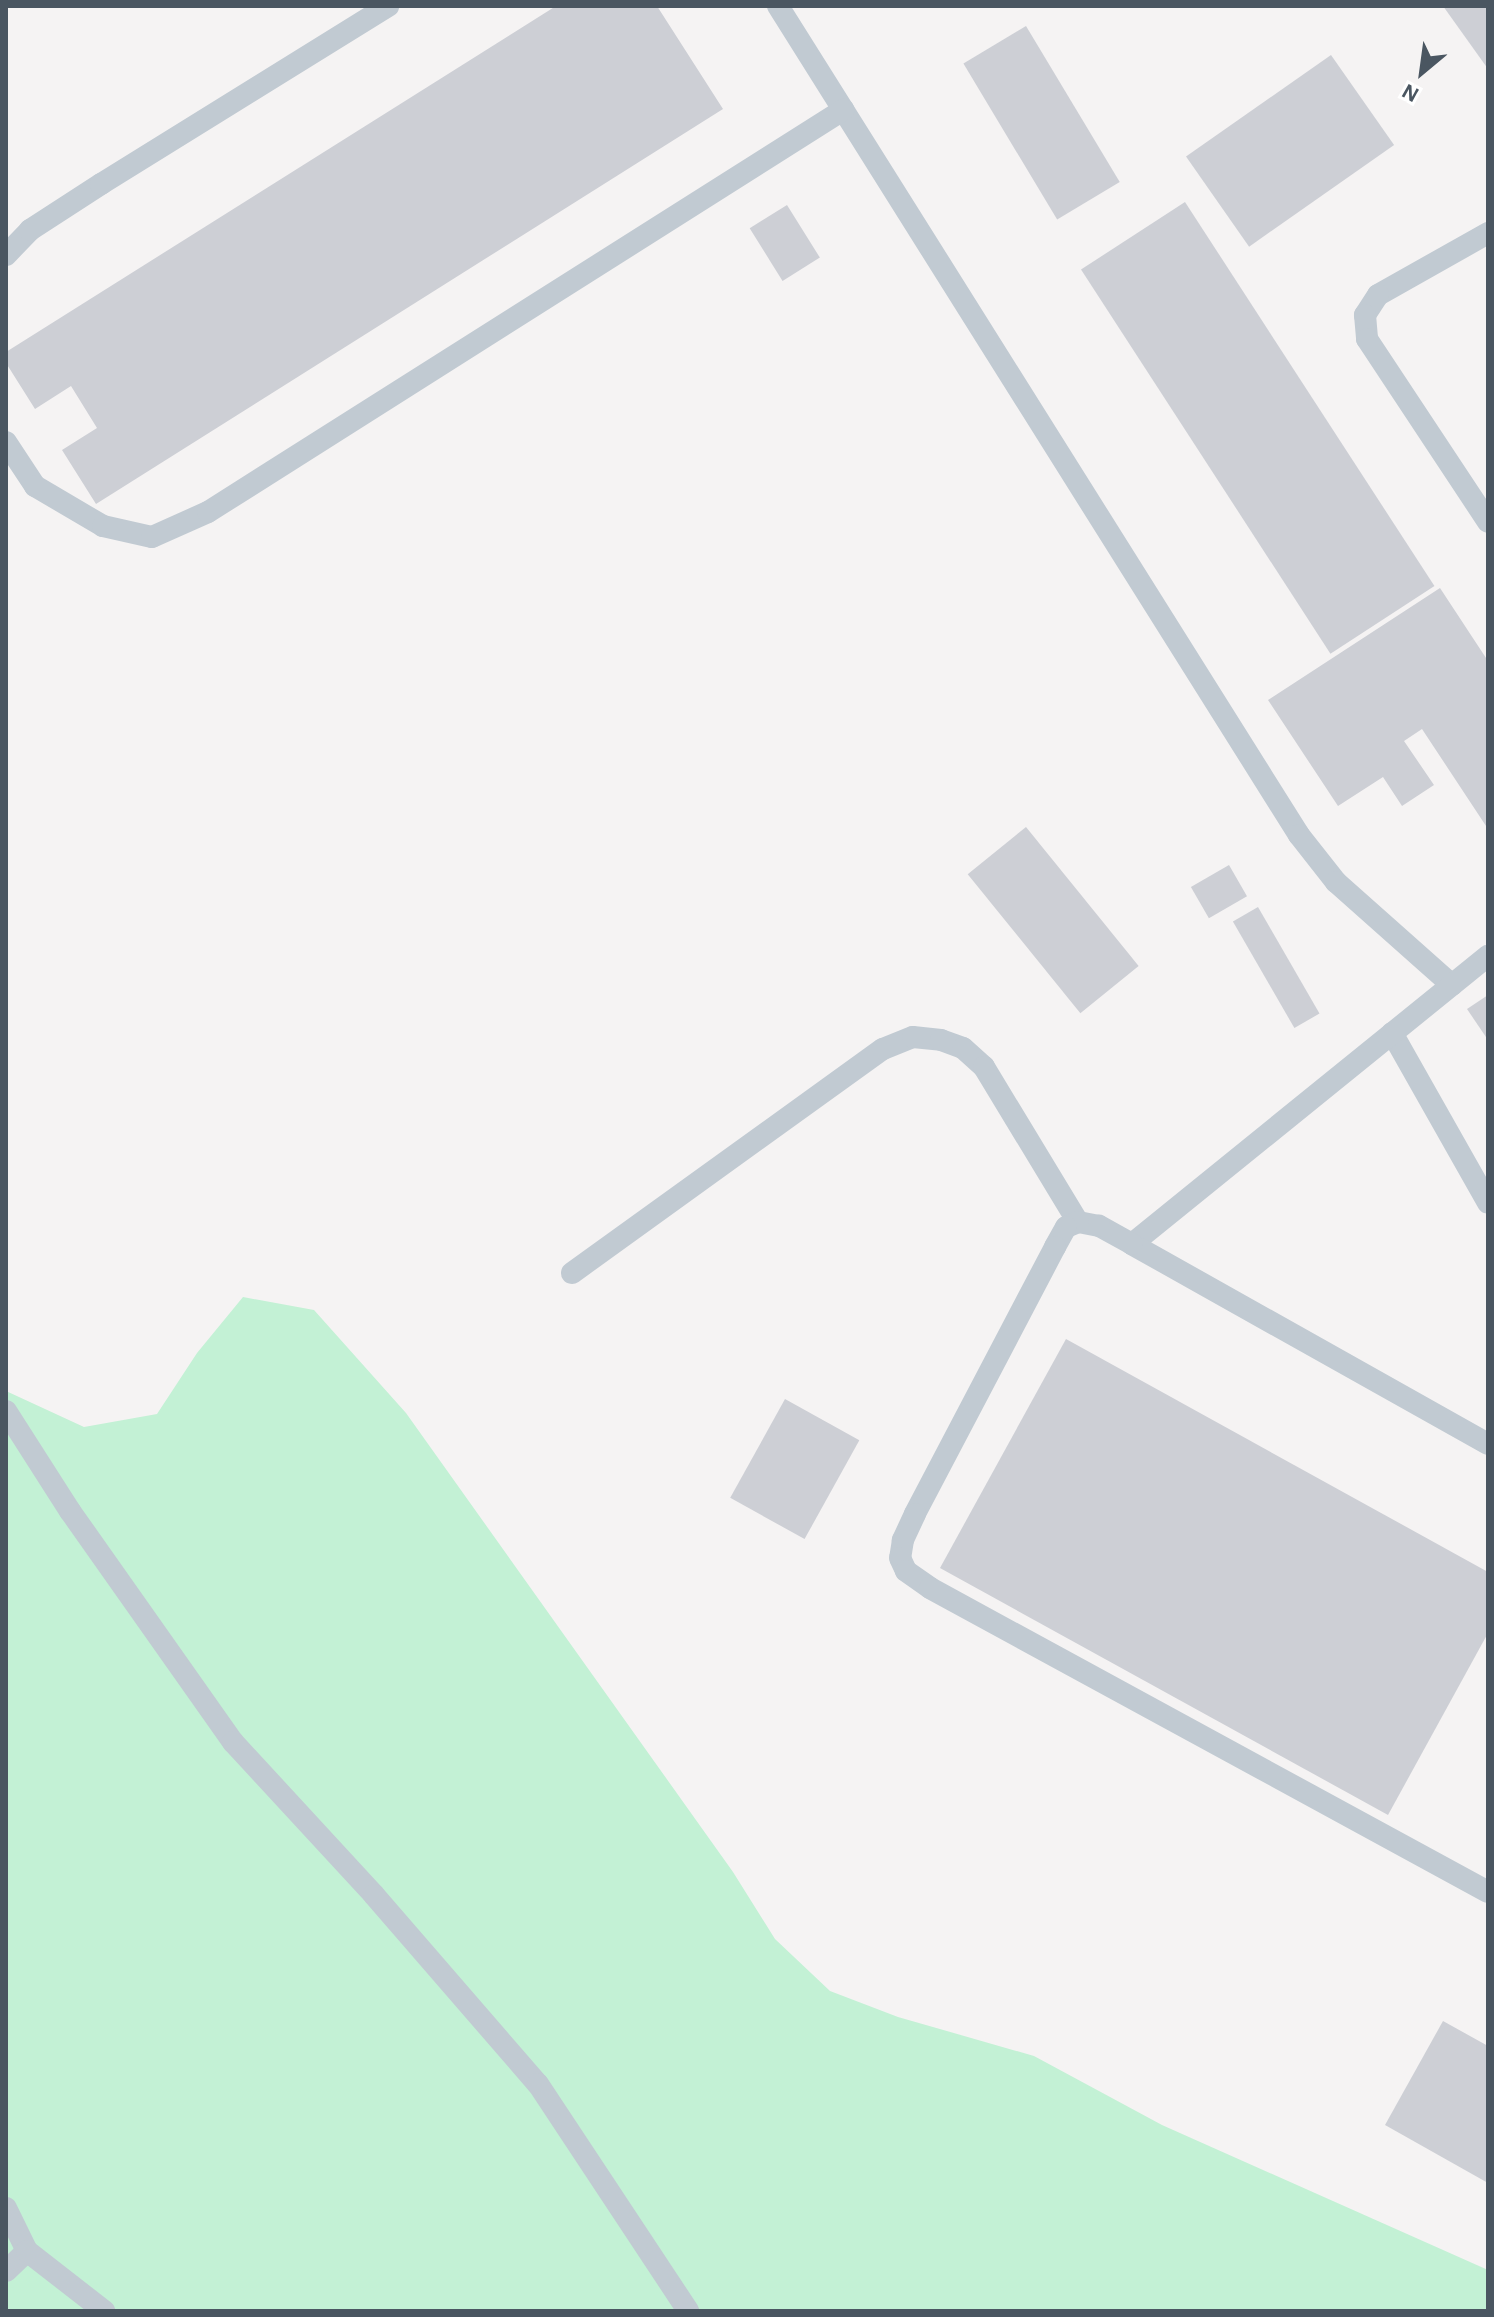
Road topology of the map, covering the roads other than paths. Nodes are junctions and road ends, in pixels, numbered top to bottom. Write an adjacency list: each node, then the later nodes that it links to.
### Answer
1 (388, 6): 5 (lane)
2 (778, 6): 3 (lane)
3 (843, 110): 6 (lane); 9 (lane)
4 (1488, 233): 7 (lane)
5 (6, 255)
6 (6, 442)
7 (1488, 522)
8 (1488, 956): 9 (lane)
9 (1452, 985): 10 (lane)
10 (1392, 1033): 11 (lane); 13 (lane)
11 (1488, 1203)
12 (1078, 1222): 13 (lane); 14 (lane); 17 (lane)
13 (1132, 1244): 16 (lane)
14 (572, 1273)
15 (6, 1411): 22 (lane)
16 (1488, 1444)
17 (1488, 1892)
18 (6, 2208): 19 (lane)
19 (27, 2251): 20 (lane); 21 (lane)
20 (6, 2271)
21 (104, 2311)
22 (688, 2311)

